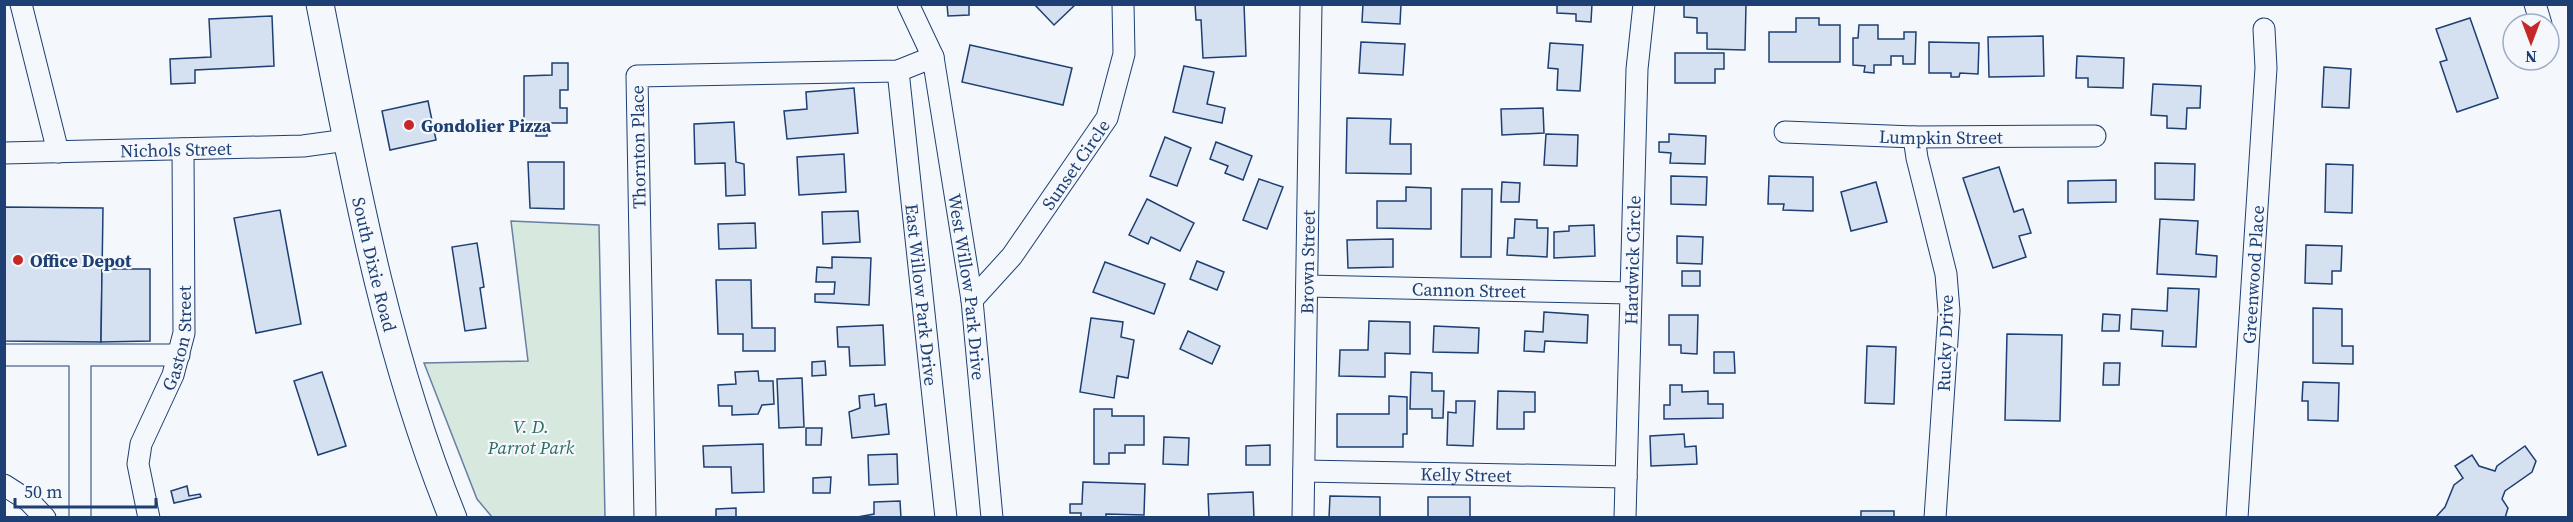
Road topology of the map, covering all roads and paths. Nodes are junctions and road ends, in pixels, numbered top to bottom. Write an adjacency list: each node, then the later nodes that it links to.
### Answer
1 (21, 4): 15 (street)
2 (320, 4): 13 (main road, South Dixie Road)
3 (908, 4): 8 (street)
4 (1123, 4): 19 (street, Sunset Circle)
5 (1311, 4): 17 (street, Brown Street)
6 (1644, 4): 18 (street, Hardwick Circle)
7 (2264, 29): 38 (street, Greenwood Place)
8 (933, 57): 9 (street, Thornton Place); 19 (street, West Willow Park Drive)
9 (898, 71): 32 (street, Thornton Place); 33 (street, East Willow Park Drive)
10 (1785, 132): 11 (street, Lumpkin Street)
11 (1914, 136): 12 (street, Lumpkin Street); 37 (street, Rucky Drive)
12 (2095, 136)
13 (347, 140): 14 (street, Nichols Street); 26 (main road, South Dixie Road)
14 (183, 149): 15 (street, Nichols Street); 21 (street, Gaston Street)
15 (58, 152): 16 (street, Nichols Street)
16 (4, 153)
17 (1307, 286): 18 (street, Cannon Street); 23 (street, Brown Street)
18 (1630, 293): 24 (street, Hardwick Circle)
19 (972, 300): 34 (street, West Willow Park Drive)
20 (4, 355): 22 (street)
21 (179, 355): 22 (street); 29 (street, Gaston Street)
22 (80, 356): 28 (street)
23 (1304, 471): 24 (street, Kelly Street); 35 (street, Brown Street)
24 (1626, 477): 36 (street, Hardwick Circle)
25 (4, 486): 27 (street)
26 (444, 492): 30 (main road, South Dixie Road); 31 (main road)
27 (45, 518)
28 (80, 518)
29 (149, 518)
30 (453, 518)
31 (466, 518)
32 (645, 518)
33 (946, 518)
34 (992, 518)
35 (1303, 518)
36 (1625, 518)
37 (1935, 518)
38 (2237, 518)

